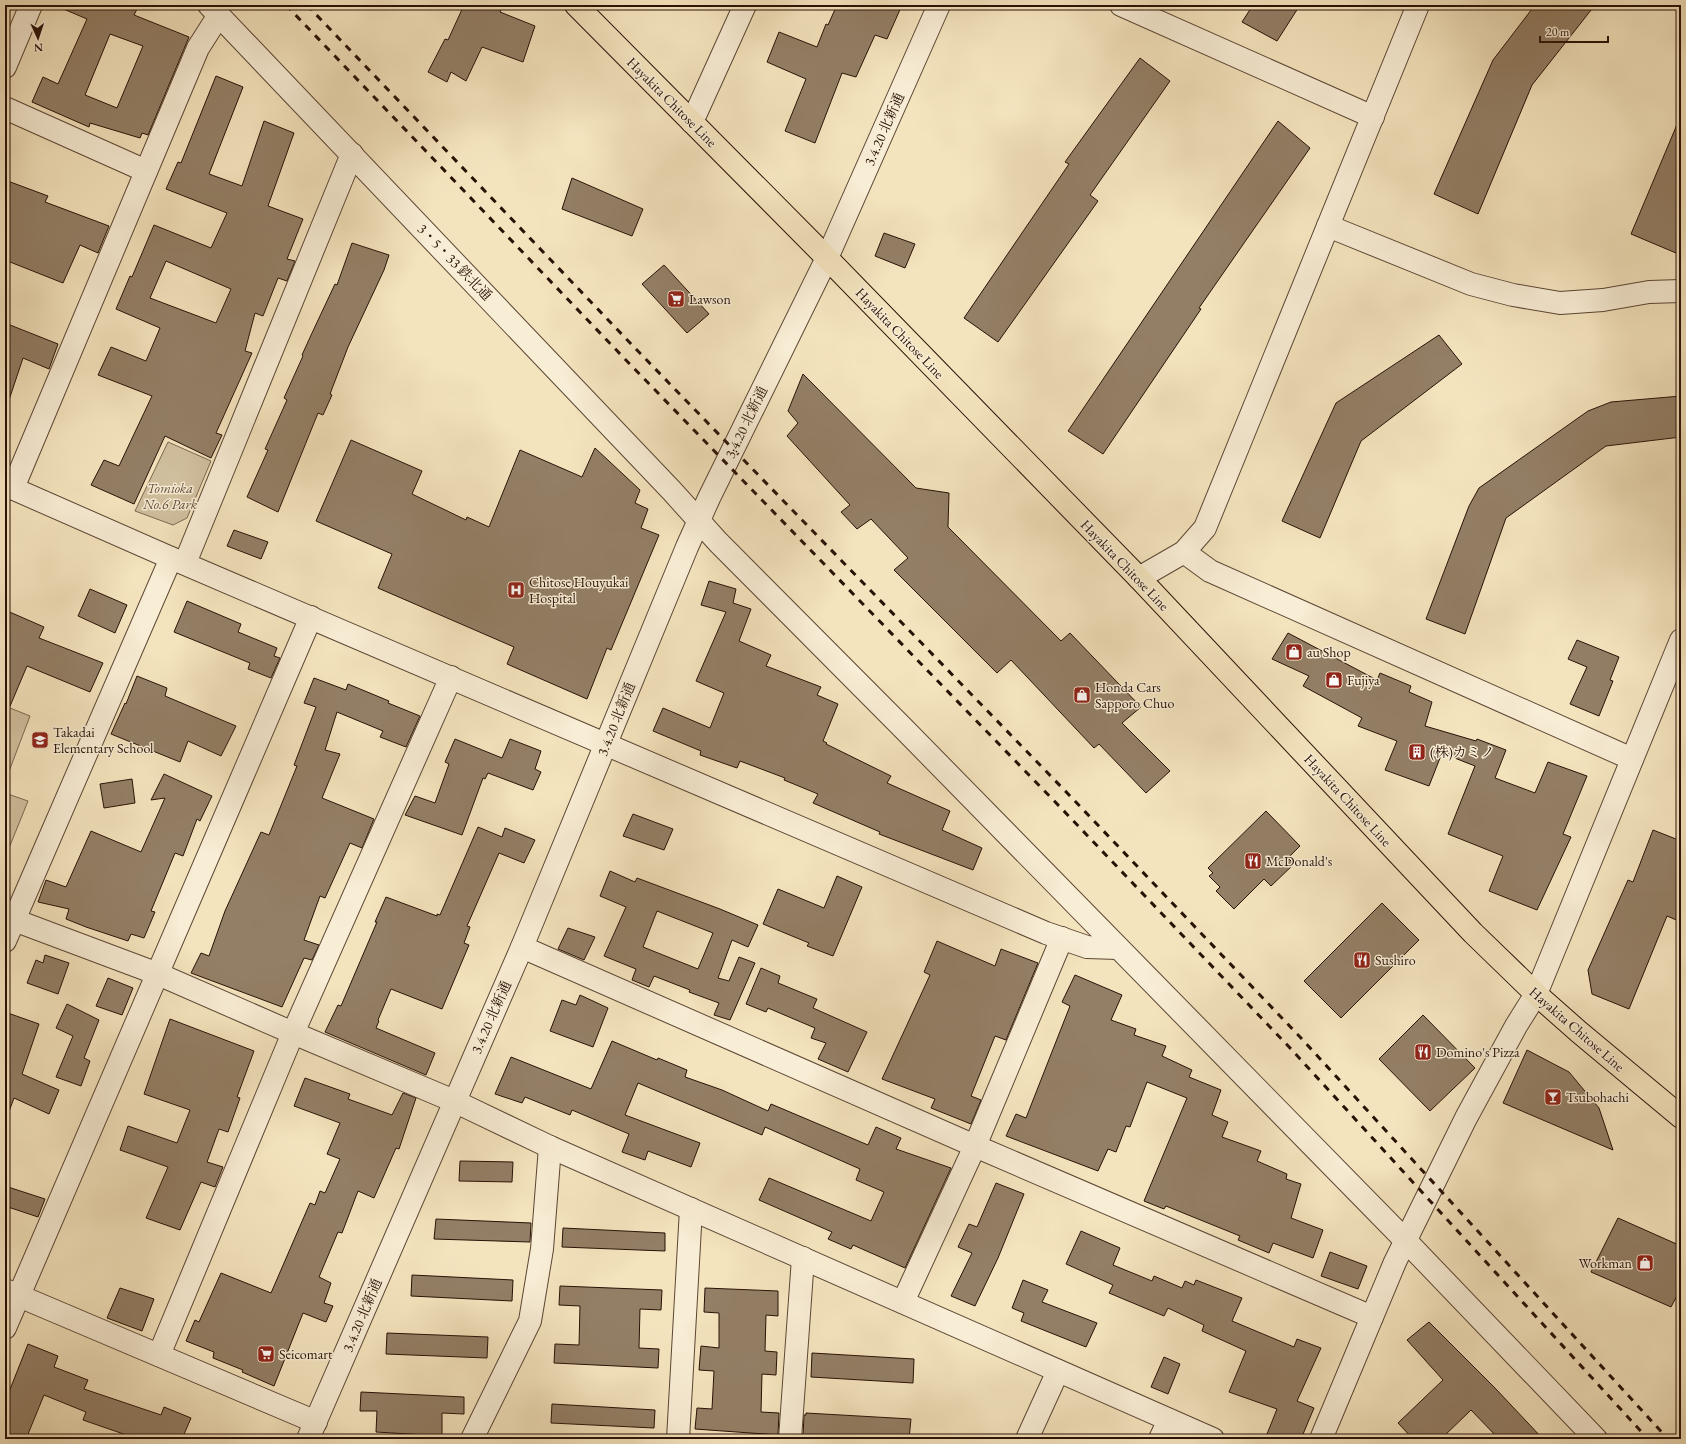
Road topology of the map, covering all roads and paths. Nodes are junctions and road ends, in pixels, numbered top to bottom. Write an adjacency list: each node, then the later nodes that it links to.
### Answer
1 (31, 5): 8 (street)
2 (576, 5): 11 (main road, Hayakita Chitose Line)
3 (745, 5): 11 (street)
4 (939, 5): 15 (street, 3.4.20 北新通)
5 (1121, 5): 10 (street)
6 (1418, 5): 10 (street)
7 (214, 10): 12 (street, 3・5・33 鉄北通); 13 (street)
8 (5, 67)
9 (5, 108): 13 (street)
10 (1372, 117): 14 (street)
11 (692, 122): 15 (main road, Hayakita Chitose Line)
12 (352, 154): 18 (street, 3・5・33 鉄北通); 20 (street)
13 (146, 171): 17 (street)
14 (1328, 226): 16 (street); 19 (street)
15 (827, 258): 18 (street, 3.4.20 北新通); 21 (main road, Hayakita Chitose Line)
16 (1681, 291)
17 (9, 487): 20 (street)
18 (699, 520): 26 (street, 3.4.20 北新通); 32 (street, 3・5・33 鉄北通)
19 (1184, 552): 21 (street); 27 (street)
20 (178, 560): 22 (street); 28 (street)
21 (1138, 578): 34 (main road, Hayakita Chitose Line)
22 (311, 617): 25 (street); 33 (street)
23 (1681, 640): 24 (street)
24 (1674, 673): 27 (street)
25 (451, 677): 26 (street); 35 (street)
26 (606, 744): 29 (street); 31 (street, 3.4.20 北新通)
27 (1632, 759): 34 (street)
28 (14, 920): 30 (street); 33 (street)
29 (1062, 938): 32 (street); 38 (street)
30 (5, 941)
31 (522, 947): 36 (street, 3.4.20 北新通); 38 (street)
32 (1118, 948): 41 (street, 3・5・33 鉄北通)
33 (158, 974): 35 (street); 43 (street)
34 (1536, 994): 37 (main road, Hayakita Chitose Line); 41 (street)
35 (293, 1033): 36 (street); 47 (street)
36 (454, 1101): 39 (street); 50 (street, 3.4.20 北新通)
37 (1681, 1117)
38 (975, 1146): 44 (street); 45 (street)
39 (550, 1147): 40 (street); 51 (street)
40 (691, 1209): 42 (street); 52 (street)
41 (1406, 1240): 45 (street); 58 (street, 3・5・33 鉄北通)
42 (803, 1258): 44 (street); 53 (street)
43 (12, 1292): 46 (street); 47 (street)
44 (903, 1302): 48 (street)
45 (1372, 1317): 57 (street)
46 (5, 1328)
47 (159, 1355): 50 (street)
48 (1058, 1371): 49 (street); 54 (street)
49 (1169, 1420): 55 (street); 56 (street)
50 (312, 1430)
51 (472, 1439)
52 (678, 1439)
53 (790, 1439)
54 (1027, 1439)
55 (1160, 1439)
56 (1213, 1439)
57 (1321, 1439)
58 (1596, 1439)

